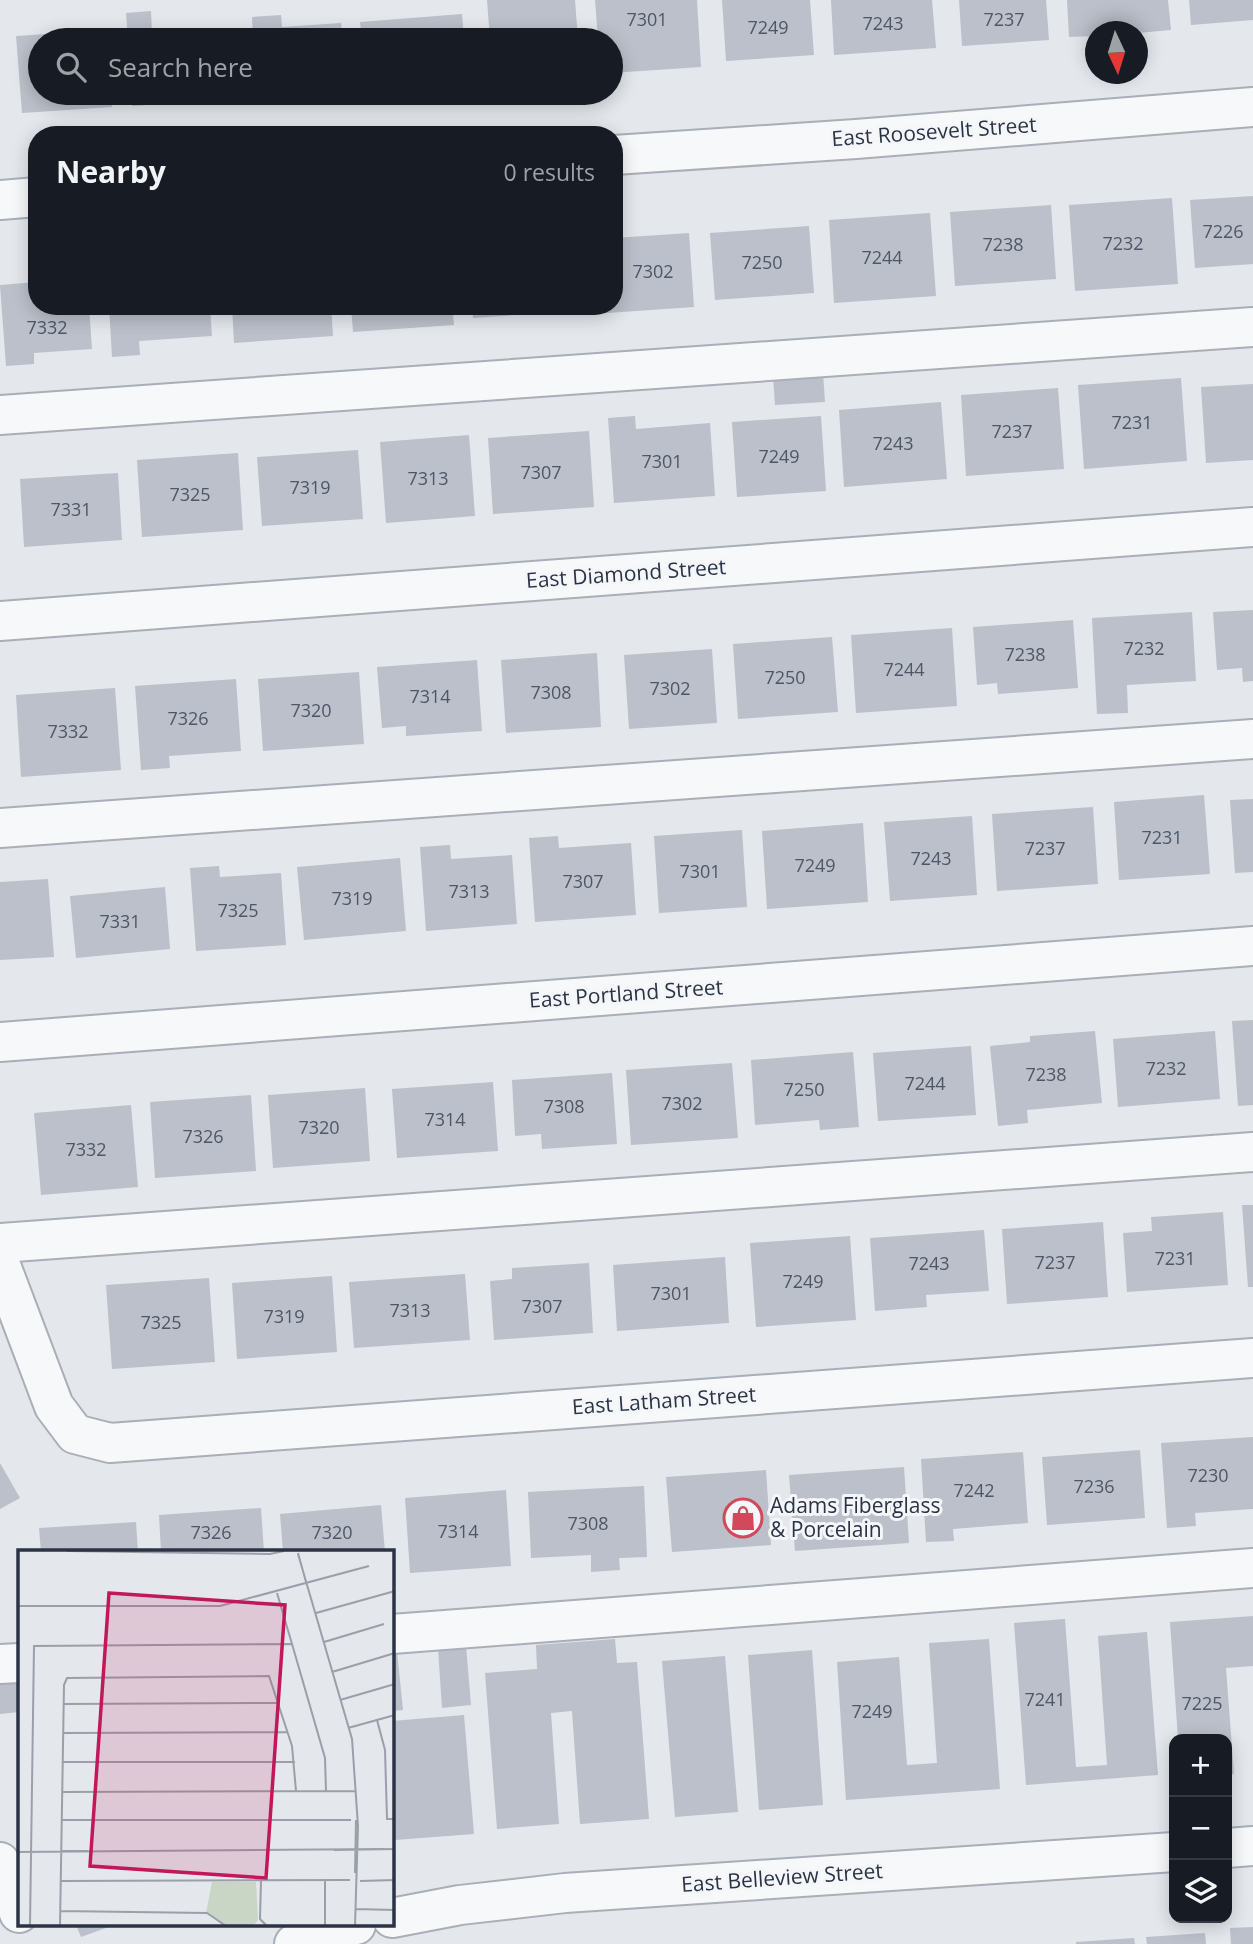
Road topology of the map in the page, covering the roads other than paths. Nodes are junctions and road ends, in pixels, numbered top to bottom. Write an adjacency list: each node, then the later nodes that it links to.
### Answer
1 (1253, 107): 2 (street, East Roosevelt Street)
2 (623, 154)
3 (28, 198): 4 (street)
4 (0, 200)
5 (1253, 327): 6 (street)
6 (0, 415)
7 (1253, 527): 8 (street, East Diamond Street)
8 (0, 621)
9 (1253, 739): 10 (street)
10 (0, 828)
11 (1253, 946): 12 (street, East Portland Street)
12 (0, 1042)
13 (1253, 1152): 14 (street)
14 (0, 1243)
15 (0, 1263): 16 (street, East Latham Street)
16 (1253, 1358)
17 (1253, 1568): 18 (street)
18 (394, 1634)
19 (18, 1663): 20 (street)
20 (0, 1664)
21 (1253, 1846): 22 (street)
22 (1232, 1848)
23 (1169, 1852): 26 (street, East Belleview Street)
24 (0, 1862): 25 (street)
25 (18, 1910)
26 (394, 1918)
27 (23, 1926): 29 (street)
28 (350, 1926): 30 (street)
29 (31, 1944)
30 (294, 1944)

